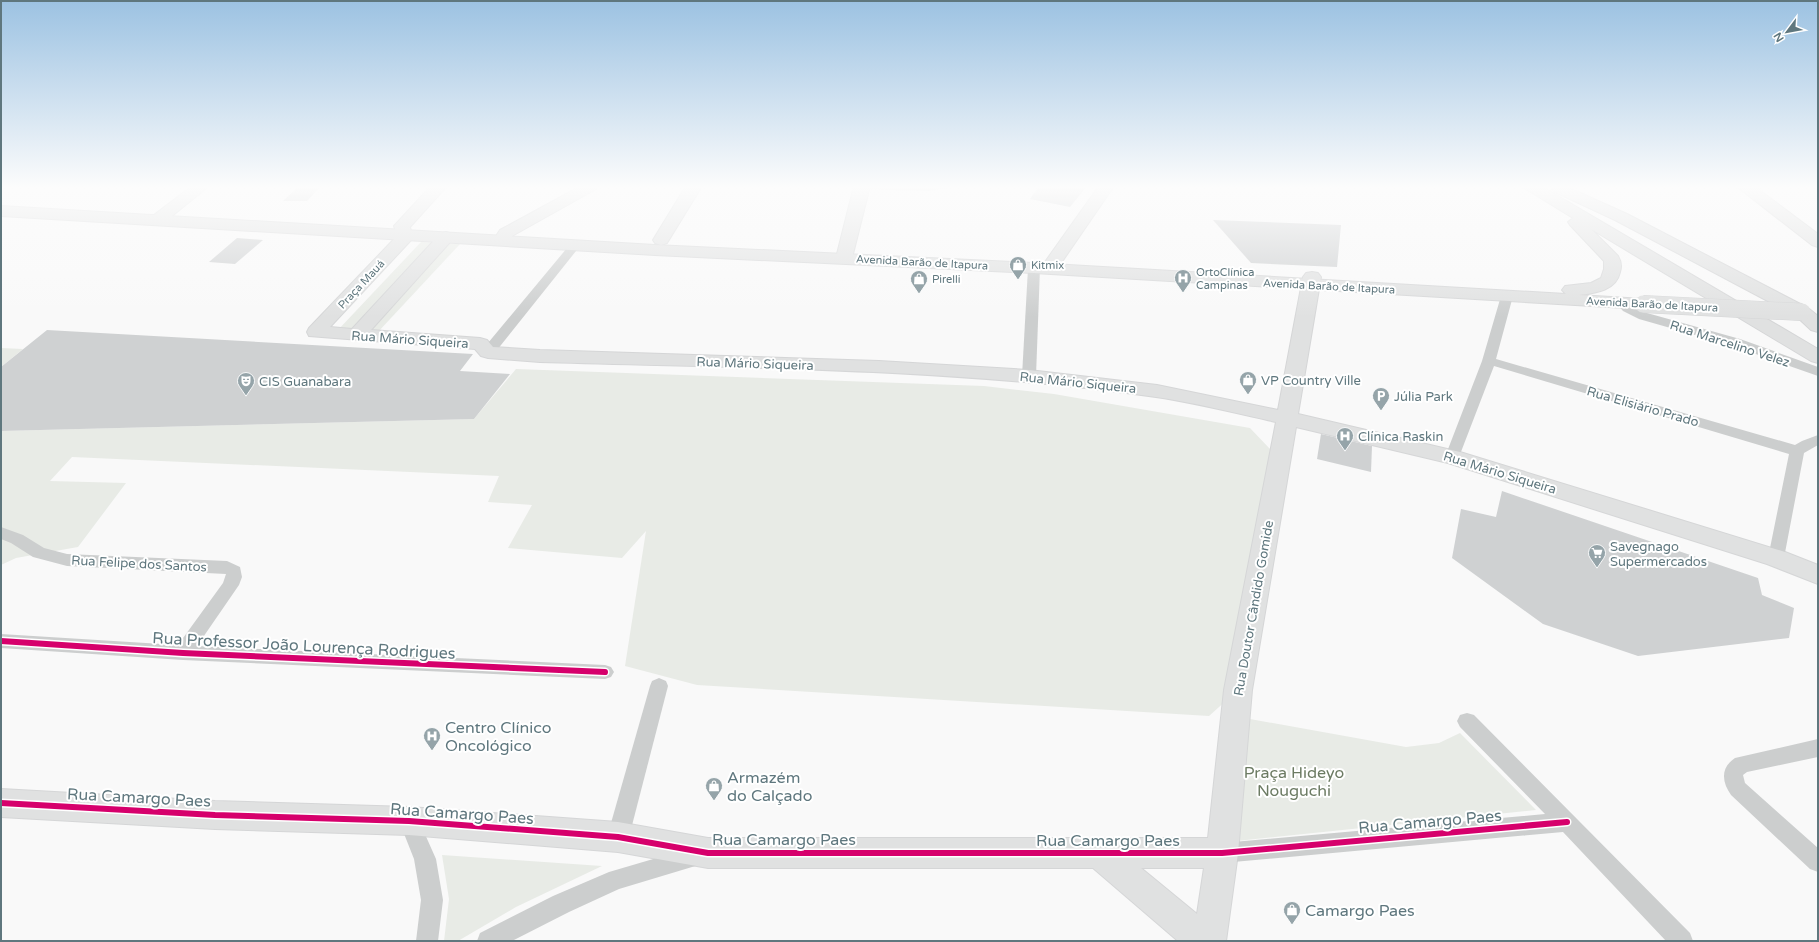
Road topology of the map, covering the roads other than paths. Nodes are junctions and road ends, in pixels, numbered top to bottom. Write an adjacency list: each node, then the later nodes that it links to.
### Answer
1 (386, 230): 10 (main road, Avenida Barão de Itapura)
2 (515, 230): 11 (main road)
3 (667, 230): 13 (main road)
4 (850, 230): 16 (main road)
5 (1075, 230): 17 (main road)
6 (1584, 230): 20 (main road)
7 (1609, 230): 29 (main road)
8 (1646, 230): 23 (main road)
9 (1802, 230): 14 (main road)
10 (404, 231): 11 (main road, Avenida Barão de Itapura); 12 (main road, Avenida Barão de Itapura); 26 (main road, Praça Mauá)
11 (504, 236): 12 (main road, Avenida Barão de Itapura); 13 (main road, Avenida Barão de Itapura); 15 (main road, Avenida Barão de Itapura)
12 (446, 237): 27 (main road)
13 (661, 240): 16 (main road, Avenida Barão de Itapura)
14 (1818, 242)
15 (576, 244): 16 (main road, Avenida Barão de Itapura); 28 (street)
16 (844, 254): 17 (main road, Avenida Barão de Itapura); 18 (main road, Avenida Barão de Itapura)
17 (1053, 262): 19 (main road, Avenida Barão de Itapura)
18 (1034, 268): 19 (main road, Avenida Barão de Itapura); 32 (street)
19 (1311, 281): 20 (main road, Avenida Barão de Itapura); 21 (main road, Avenida Barão de Itapura); 33 (main road, Rua Doutor Cândido Gomide)
20 (1564, 290): 22 (main road, Avenida Barão de Itapura)
21 (1507, 296): 22 (main road, Avenida Barão de Itapura); 30 (street)
22 (1633, 300): 23 (main road, Avenida Barão de Itapura); 24 (main road, Avenida Barão de Itapura, bridge); 31 (street, Rua Marcelino Velez)
23 (1786, 304): 24 (main road)
24 (1813, 310): 25 (main road)
25 (1818, 326)
26 (316, 332): 27 (main road, Rua Mário Siqueira)
27 (357, 335): 28 (main road, Rua Mário Siqueira)
28 (488, 352): 32 (main road, Rua Mário Siqueira)
29 (1818, 357)
30 (1489, 361): 35 (street, Rua Elisiário Prado); 36 (street)
31 (1818, 372)
32 (1029, 376): 33 (main road, Rua Mário Siqueira)
33 (1287, 418): 36 (main road, Rua Mário Siqueira); 52 (main road, Rua Doutor Cândido Gomide)
34 (1818, 440): 35 (street)
35 (1797, 451): 38 (street)
36 (1452, 457): 38 (main road, Rua Mário Siqueira)
37 (1, 533): 41 (street, Rua Felipe dos Santos)
38 (1776, 558): 39 (main road, Rua Mário Siqueira)
39 (1818, 575)
40 (1, 641): 41 (street, Rua Professor João Lourença Rodrigues)
41 (183, 653): 42 (street, Rua Professor João Lourença Rodrigues)
42 (605, 672)
43 (659, 686): 49 (street)
44 (1466, 722): 48 (street)
45 (1818, 748): 53 (street)
46 (1, 803): 47 (main road, Rua Camargo Paes)
47 (409, 821): 49 (main road, Rua Camargo Paes); 54 (street)
48 (1567, 822): 52 (street, Rua Camargo Paes); 58 (street)
49 (618, 837): 50 (main road, Rua Camargo Paes)
50 (708, 853): 51 (main road, Rua Camargo Paes); 55 (street)
51 (1099, 853): 52 (main road, Rua Camargo Paes); 56 (main road)
52 (1222, 853): 57 (main road, Rua Doutor Cândido Gomide)
53 (1818, 862)
54 (427, 941)
55 (488, 941)
56 (1203, 941)
57 (1209, 941)
58 (1682, 941)

